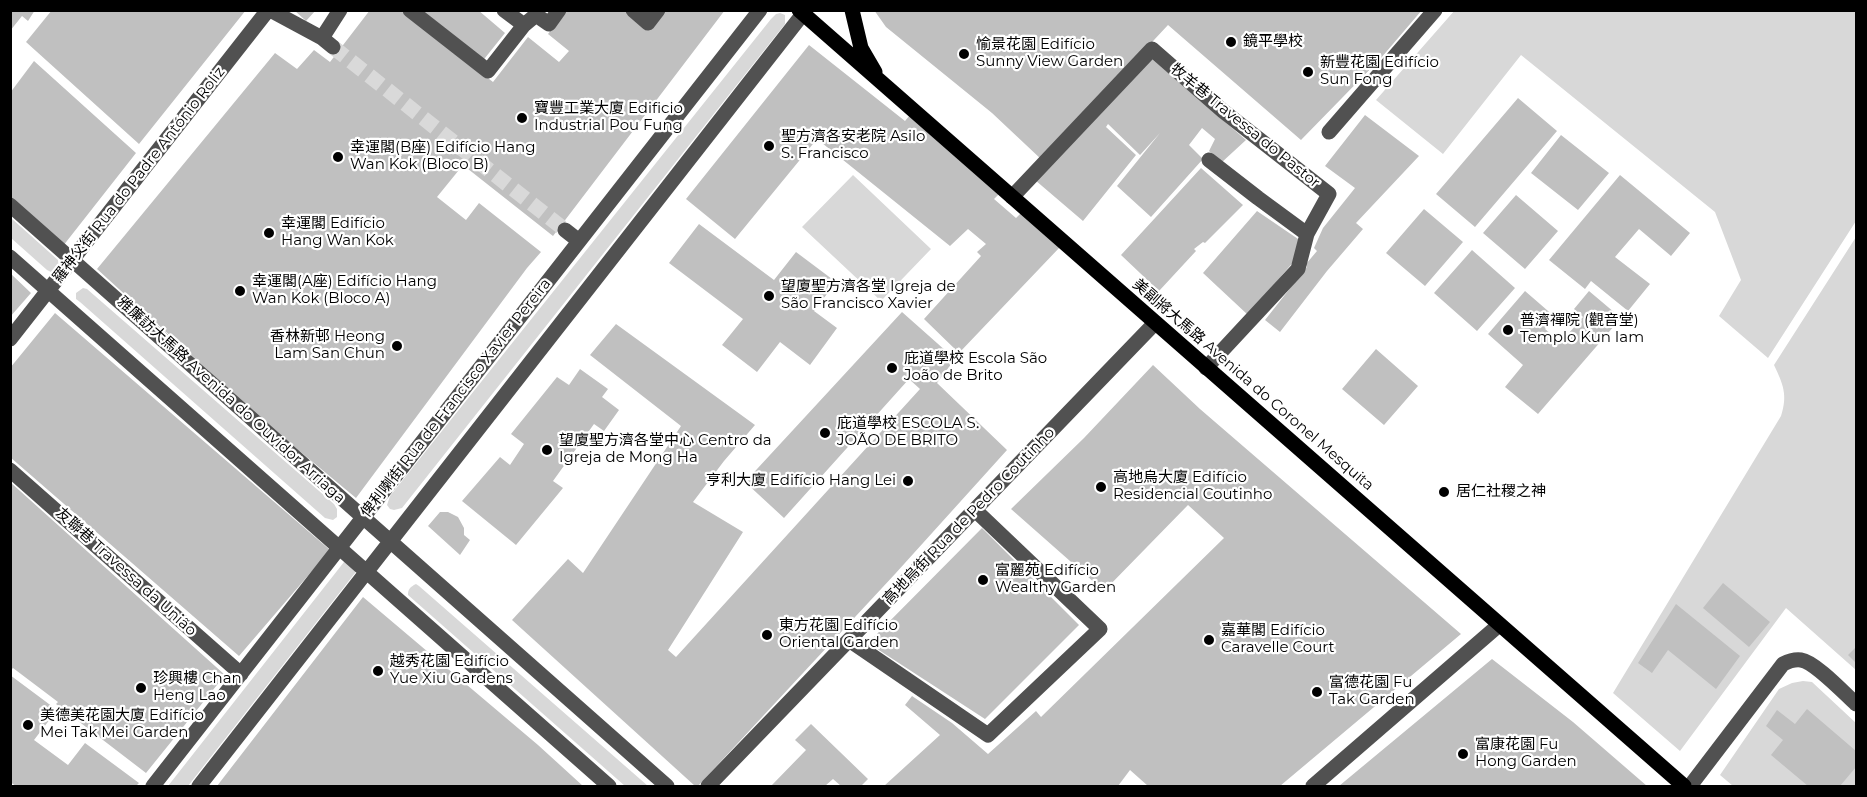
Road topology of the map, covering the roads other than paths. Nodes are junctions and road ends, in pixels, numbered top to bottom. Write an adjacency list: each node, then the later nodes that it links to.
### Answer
1 (269, 10): 2 (street); 22 (street, 羅神父街 Rua do Padre António Roliz)
2 (340, 10)
3 (410, 10): 12 (street)
4 (504, 10): 12 (street)
5 (559, 10): 12 (street)
6 (633, 10): 7 (street)
7 (658, 10)
8 (760, 10): 20 (street, 俾利喇街 Rua de Francisco Xavier Pereira)
9 (852, 10): 13 (main road)
10 (1435, 10): 14 (street)
11 (802, 12): 13 (main road, 美副將大馬路 Avenida do Coronel Mesquita); 30 (street)
12 (524, 25)
13 (892, 93): 16 (main road, 美副將大馬路 Avenida do Coronel Mesquita)
14 (1329, 132)
15 (1209, 160): 19 (street)
16 (1012, 197): 19 (street, 牧羊巷 Travessa do Pastor); 24 (main road, 美副將大馬路 Avenida do Coronel Mesquita)
17 (10, 205): 22 (street, 雅廉訪大馬路 Avenida do Ouvidor Arriaga)
18 (565, 230): 20 (street)
19 (1307, 234): 26 (street, 牧羊巷 Travessa do Pastor)
20 (579, 241): 29 (street, 俾利喇街 Rua de Francisco Xavier Pereira)
21 (10, 257): 23 (street)
22 (72, 260): 23 (street, 羅神父街 Rua do Padre António Roliz); 29 (street, 雅廉訪大馬路 Avenida do Ouvidor Arriaga)
23 (49, 290): 25 (street, 羅神父街 Rua do Padre António Roliz); 31 (street)
24 (1155, 323): 26 (main road, 美副將大馬路 Avenida do Coronel Mesquita); 28 (street, 高地烏街 Rua de Pedro Coutinho)
25 (10, 339)
26 (1206, 368): 33 (main road, 美副將大馬路 Avenida do Coronel Mesquita)
27 (10, 470): 35 (street, 友聯巷 Travessa da União)
28 (975, 510): 34 (street, 高地烏街 Rua de Pedro Coutinho); 34 (street)
29 (363, 517): 30 (street, 雅廉訪大馬路 Avenida do Ouvidor Arriaga); 31 (street, 俾利喇街 Rua de Francisco Xavier Pereira)
30 (390, 542): 32 (street); 40 (street, 雅廉訪大馬路 Avenida do Ouvidor Arriaga)
31 (340, 548): 32 (street); 35 (street, 俾利喇街 Rua de Francisco Xavier Pereira)
32 (367, 572): 38 (street); 39 (street)
33 (1499, 625): 42 (street); 43 (main road, 美副將大馬路 Avenida do Coronel Mesquita)
34 (849, 640): 41 (street, 高地烏街 Rua de Pedro Coutinho)
35 (241, 674): 37 (street, 俾利喇街 Rua de Francisco Xavier Pereira)
36 (1857, 704): 44 (street)
37 (153, 786)
38 (199, 786)
39 (609, 786)
40 (667, 786)
41 (708, 786)
42 (1313, 786)
43 (1684, 786)
44 (1690, 786)

